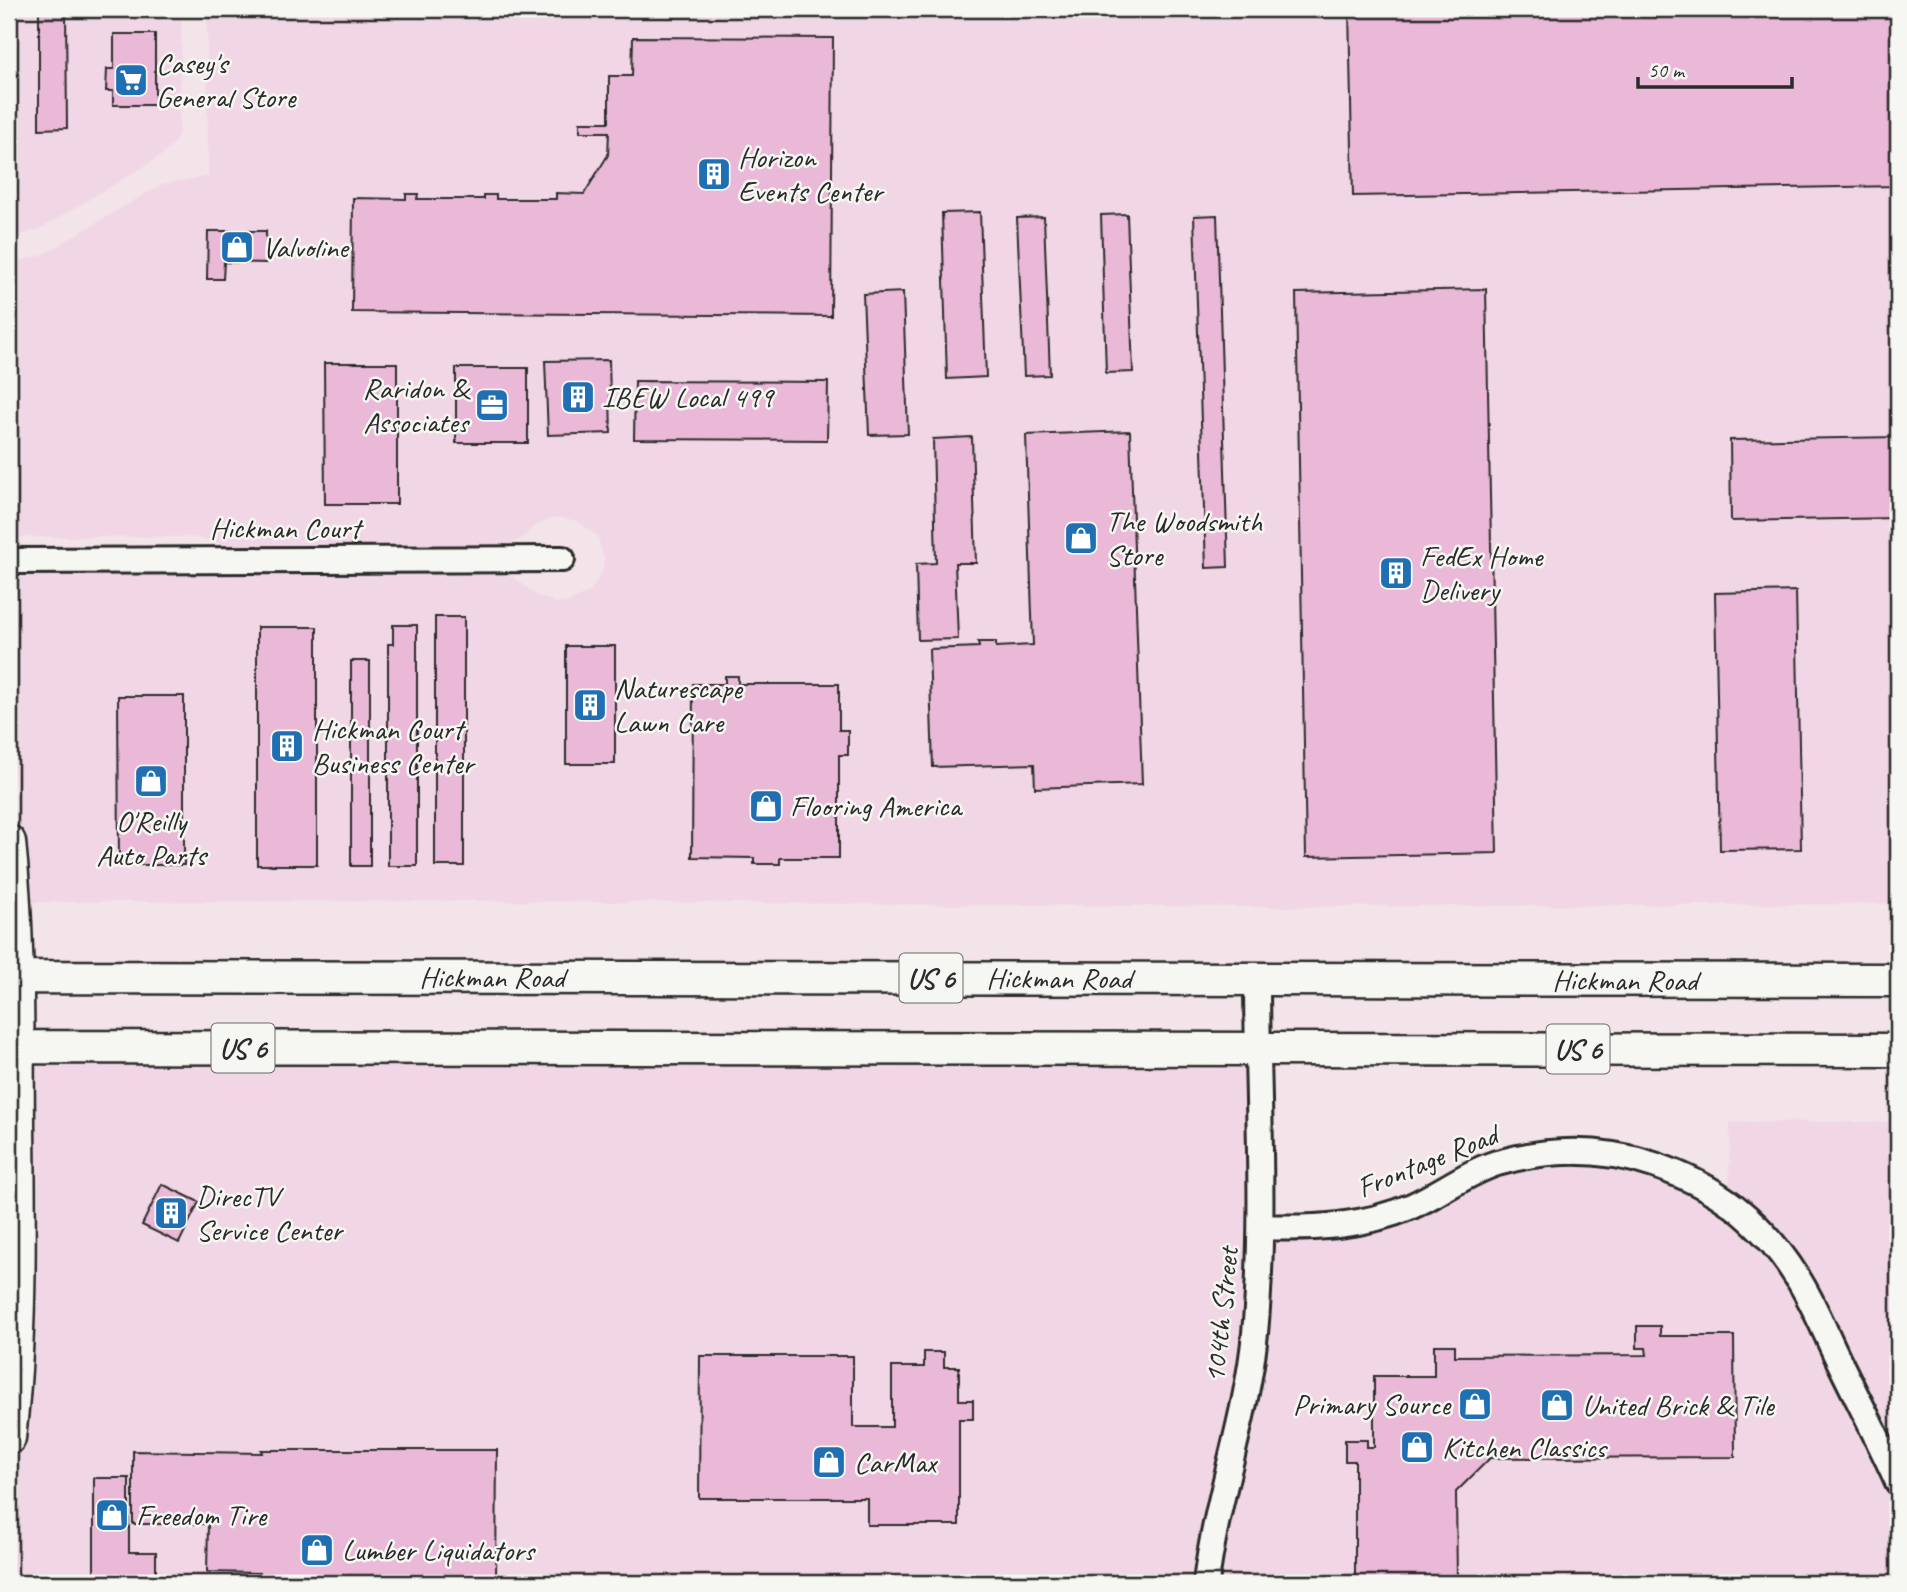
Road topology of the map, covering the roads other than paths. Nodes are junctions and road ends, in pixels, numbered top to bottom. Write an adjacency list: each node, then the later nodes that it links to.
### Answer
1 (562, 559): 2 (street, Hickman Court)
2 (9, 561)
3 (9, 842): 4 (main road)
4 (13, 977): 5 (main road, Hickman Road / US 6); 7 (main road)
5 (1257, 978): 6 (main road, Hickman Road / US 6); 8 (street, 104th Street)
6 (1898, 979)
7 (13, 1047): 8 (main road, US 6); 11 (main road)
8 (1257, 1049): 9 (main road, US 6); 10 (street, 104th Street)
9 (1898, 1050)
10 (1261, 1227): 12 (street, Frontage Road); 13 (street, 104th Street)
11 (9, 1438)
12 (1898, 1482)
13 (1206, 1583)

